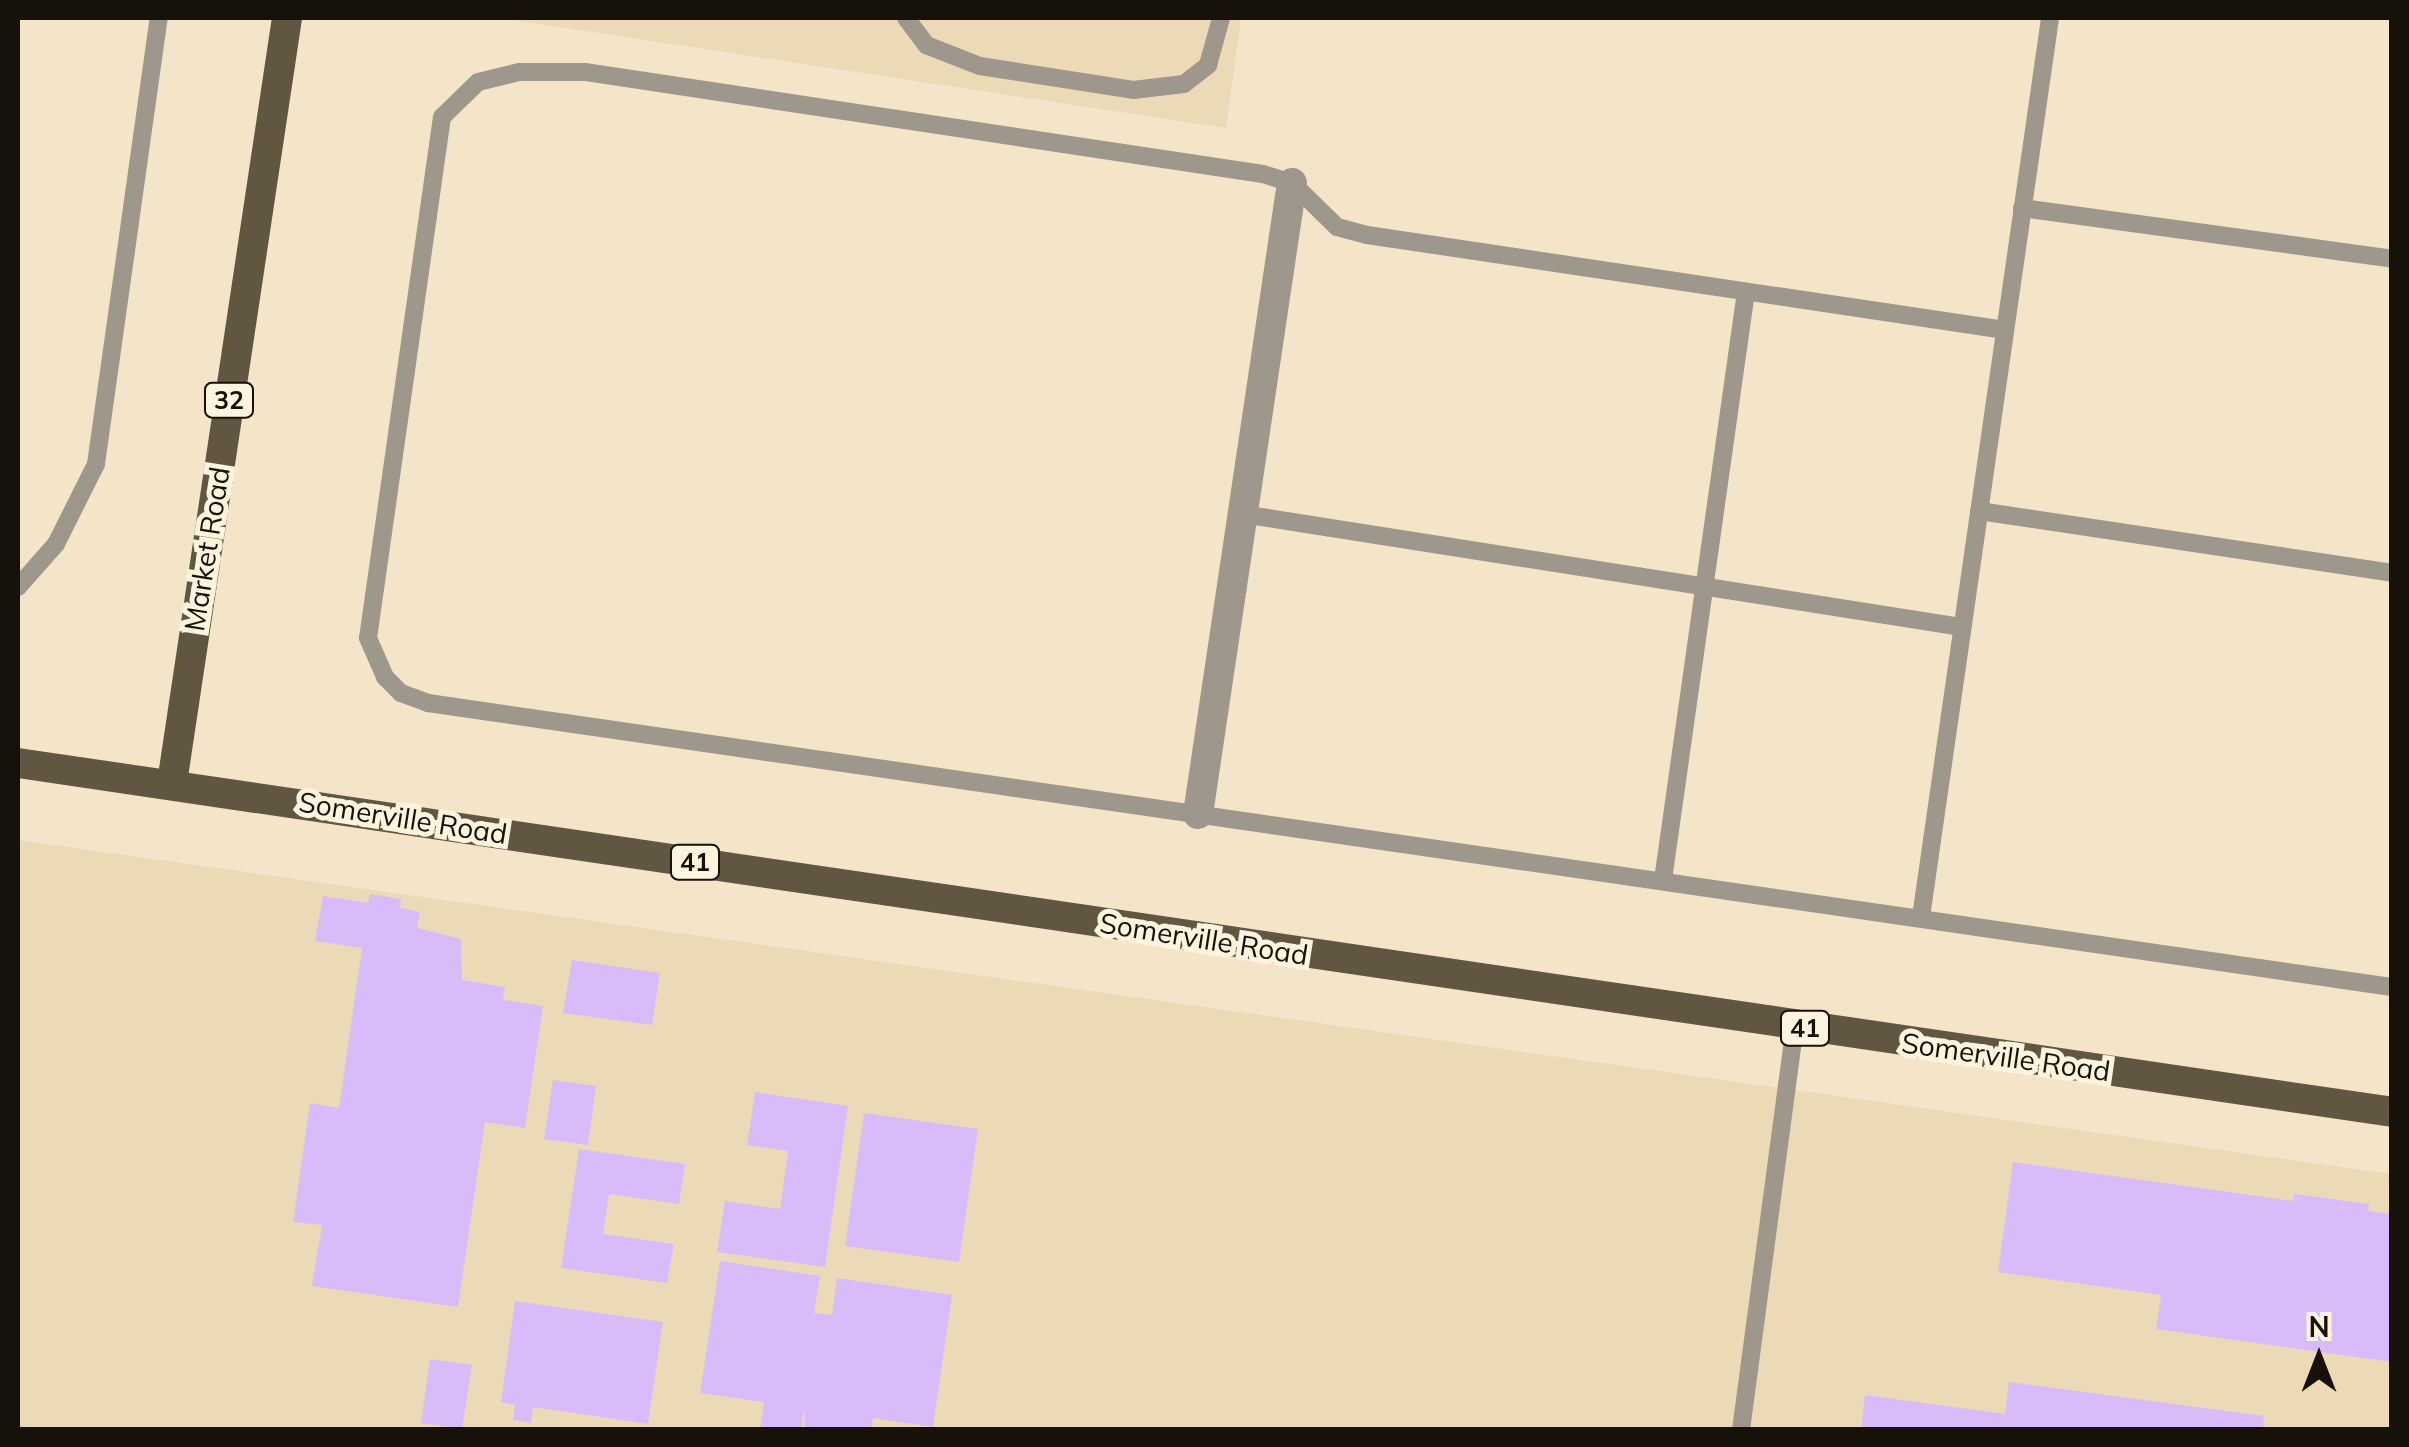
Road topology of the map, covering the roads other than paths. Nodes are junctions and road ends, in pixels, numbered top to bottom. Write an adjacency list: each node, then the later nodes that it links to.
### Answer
1 (159, 18): 15 (lane)
2 (287, 18): 18 (main road, Market Road / 32)
3 (906, 18): 4 (lane)
4 (1221, 18)
5 (2050, 18): 7 (lane)
6 (1292, 183): 9 (lane); 12 (street); 19 (lane)
7 (2022, 208): 8 (lane); 10 (lane)
8 (2392, 259)
9 (1746, 292): 10 (lane); 14 (lane)
10 (2005, 330): 11 (lane)
11 (1979, 510): 13 (lane); 16 (lane)
12 (1242, 514): 14 (lane); 19 (street)
13 (2392, 573)
14 (1704, 586): 16 (lane); 20 (lane)
15 (18, 588)
16 (1962, 627): 21 (lane)
17 (18, 763): 18 (main road, Somerville Road)
18 (172, 783): 23 (main road, Somerville Road / 41)
19 (1198, 814): 20 (lane)
20 (1663, 880): 21 (lane)
21 (1921, 917): 22 (lane)
22 (2392, 987)
23 (1795, 1027): 24 (main road, Somerville Road / 41); 25 (lane)
24 (2392, 1112)
25 (1741, 1430)

